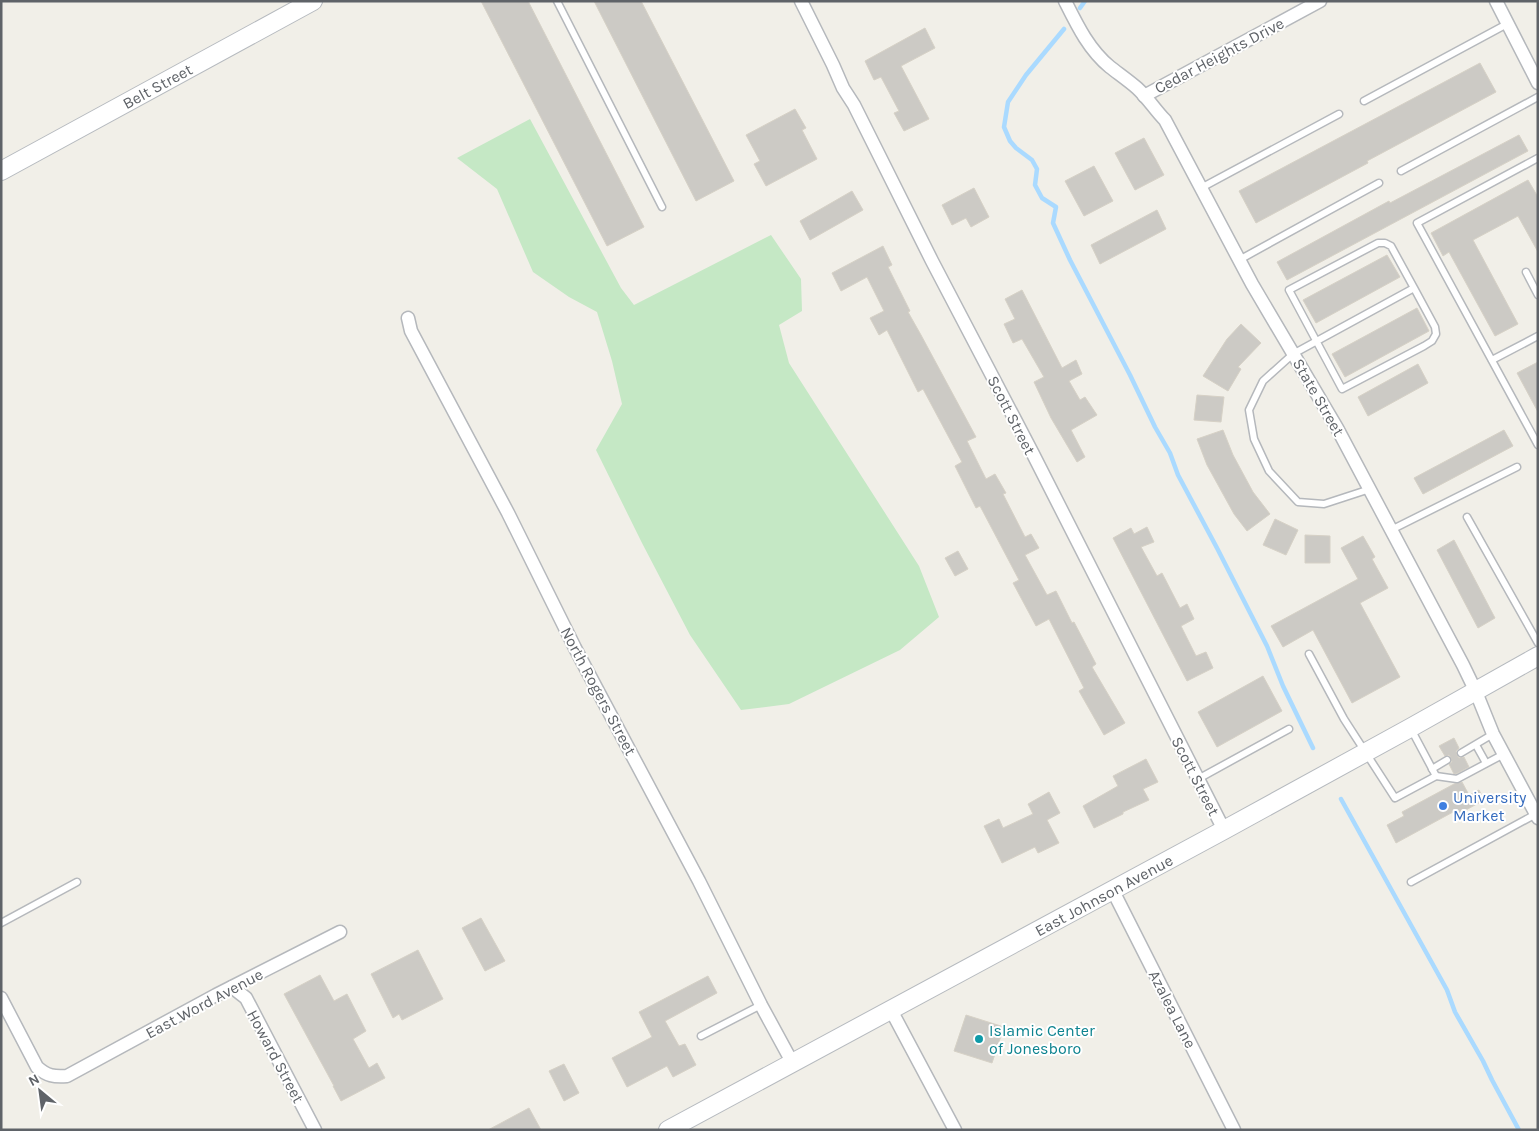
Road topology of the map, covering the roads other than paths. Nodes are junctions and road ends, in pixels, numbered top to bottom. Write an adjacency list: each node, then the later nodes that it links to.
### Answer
1 (313, 1): 14 (main road, Belt Street)
2 (557, 1): 18 (lane)
3 (802, 1): 48 (street, Scott Street)
4 (1065, 1): 9 (street, State Street)
5 (1320, 1): 9 (street, Cedar Heights Drive)
6 (1496, 1): 7 (street)
7 (1507, 24): 8 (street); 11 (lane)
8 (1538, 83)
9 (1144, 96): 17 (street, State Street)
10 (1538, 97): 15 (lane)
11 (1364, 101)
12 (1339, 114): 17 (lane)
13 (1538, 158): 27 (lane)
14 (1, 171)
15 (1401, 171)
16 (1379, 183): 19 (lane)
17 (1201, 188): 19 (street, State Street)
18 (662, 207)
19 (1239, 260): 26 (street, State Street)
20 (1526, 272): 22 (lane)
21 (1414, 288): 25 (lane); 25 (lane); 25 (lane)
22 (1538, 294)
23 (408, 318): 58 (street, North Rogers Street)
24 (1538, 336): 27 (lane)
25 (1317, 341): 26 (lane)
26 (1294, 354): 30 (street, State Street); 30 (lane)
27 (1492, 360): 28 (lane)
28 (1538, 444)
29 (1517, 467): 32 (lane)
30 (1370, 489): 32 (street, State Street)
31 (1467, 517): 33 (lane)
32 (1392, 530): 36 (street, State Street)
33 (1538, 644)
34 (1309, 654): 41 (lane)
35 (1538, 656): 36 (main road, East Johnson Avenue)
36 (1476, 692): 37 (main road, East Johnson Avenue); 39 (street, State Street)
37 (1410, 728): 41 (main road, East Johnson Avenue); 46 (lane)
38 (1289, 730): 48 (lane)
39 (1493, 734): 40 (lane); 43 (street, State Street)
40 (1476, 744): 42 (lane); 45 (lane)
41 (1366, 751): 47 (lane); 50 (main road, East Johnson Avenue)
42 (1461, 752)
43 (1504, 754): 45 (lane); 49 (street, State Street)
44 (1447, 760): 46 (lane)
45 (1486, 763): 47 (lane)
46 (1432, 769): 47 (lane)
47 (1436, 776)
48 (1198, 779): 50 (street, Scott Street)
49 (1537, 816): 52 (lane)
50 (1224, 830): 53 (main road, East Johnson Avenue)
51 (78, 882): 54 (lane)
52 (1411, 882)
53 (1112, 890): 59 (main road, East Johnson Avenue); 65 (street, Azalea Lane)
54 (1, 923)
55 (340, 932): 56 (street, East Word Avenue)
56 (232, 987): 57 (street, East Word Avenue); 63 (street, Howard Street)
57 (1, 998)
58 (761, 1005): 60 (lane); 61 (street, North Rogers Street)
59 (891, 1010): 61 (main road, East Johnson Avenue); 64 (street)
60 (702, 1036)
61 (792, 1062): 62 (main road, East Johnson Avenue)
62 (678, 1127)
63 (315, 1130)
64 (955, 1130)
65 (1234, 1130)

